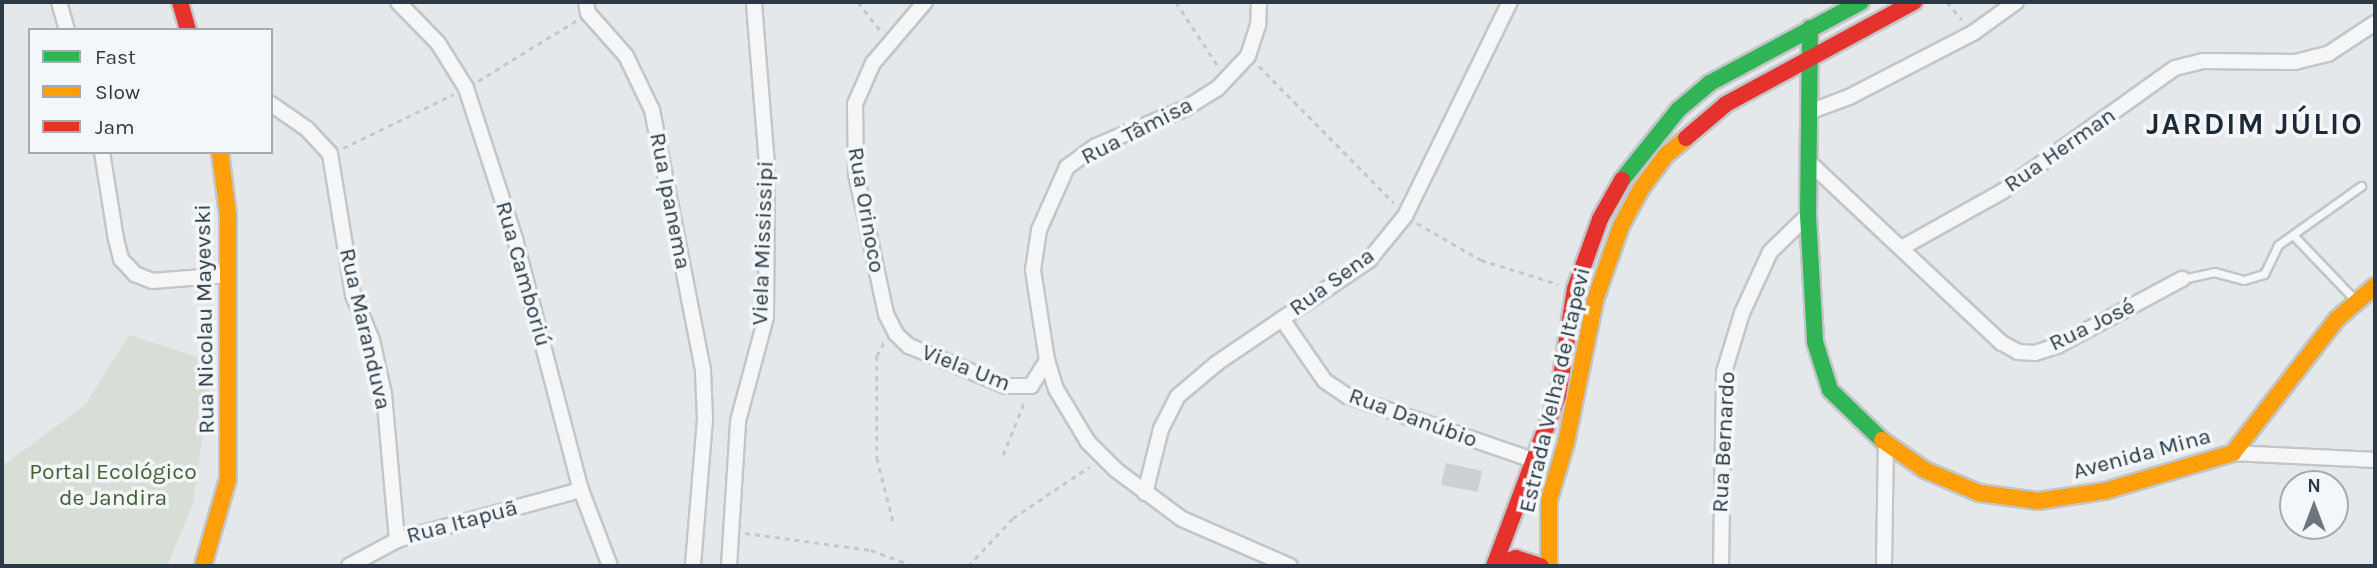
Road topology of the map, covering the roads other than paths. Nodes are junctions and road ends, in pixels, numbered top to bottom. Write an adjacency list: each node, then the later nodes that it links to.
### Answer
1 (59, 2): 13 (street)
2 (180, 2): 14 (street)
3 (398, 2): 37 (street, Rua Camboriú)
4 (754, 2): 44 (street, Viela Mississipi)
5 (925, 2): 31 (street, Rua Orinoco)
6 (1259, 2): 32 (street, Rua Tâmisa)
7 (1510, 2): 30 (street, Rua Sena)
8 (1861, 2): 15 (street, Estrada Velha de Itapevi)
9 (1914, 2): 16 (street, Estrada Velha de Itapevi)
10 (2016, 2): 18 (street)
11 (587, 7): 43 (street, Rua Ipanema)
12 (2375, 23): 25 (street, Rua Herman)
13 (66, 28)
14 (187, 28)
15 (1810, 28): 16 (street, Avenida Mina); 36 (street, Estrada Velha de Itapevi)
16 (1809, 61): 18 (street, Avenida Mina); 48 (street, Estrada Velha de Itapevi)
17 (273, 105): 39 (street, Rua Maranduva)
18 (1809, 112): 21 (street, Avenida Mina)
19 (102, 154): 26 (street)
20 (219, 154): 26 (street, Rua Nicolau Mayevski)
21 (1810, 163): 23 (street, Avenida Mina); 25 (street, Rua José)
22 (2361, 186): 24 (lane, Rua José)
23 (1808, 215): 33 (street, Avenida Mina); 49 (street, Rua Bernardo)
24 (2293, 235): 27 (lane, Rua José); 29 (lane)
25 (1903, 247): 27 (street, Rua José)
26 (228, 275): 40 (street, Rua Nicolau Mayevski)
27 (2182, 279)
28 (2375, 286): 29 (street, Avenida Mina)
29 (2357, 302): 34 (street, Avenida Mina)
30 (1282, 319): 36 (street, Rua Danúbio); 38 (street, Rua Sena)
31 (889, 321): 32 (street, Viela Um)
32 (1047, 360): 38 (street, Rua Tâmisa)
33 (1885, 444): 34 (street, Avenida Mina); 50 (street)
34 (2233, 453): 35 (street)
35 (2375, 460)
36 (1536, 461): 46 (street, Estrada Velha de Itapevi)
37 (581, 490): 39 (street, Rua Itapuã); 42 (street, Rua Camboriú)
38 (1145, 493): 45 (street, Rua Tâmisa)
39 (397, 540): 41 (street, Rua Itapuã)
40 (203, 566)
41 (349, 566)
42 (610, 566)
43 (693, 566)
44 (729, 566)
45 (1290, 566)
46 (1494, 566): 47 (street)
47 (1541, 566)
48 (1549, 566)
49 (1721, 566)
50 (1884, 566)

